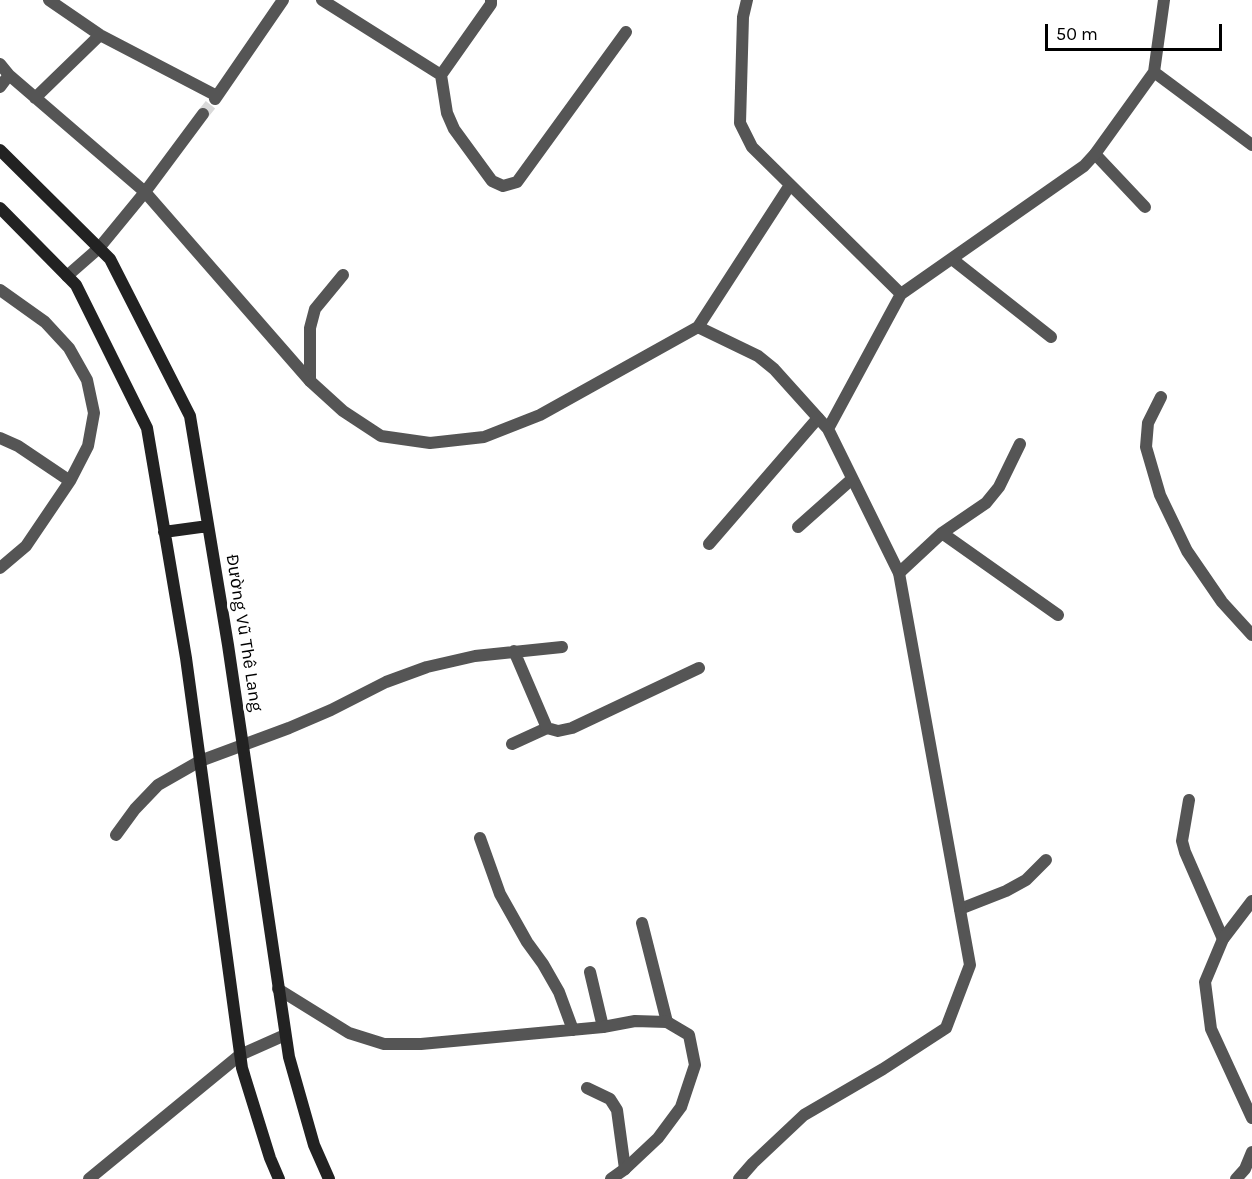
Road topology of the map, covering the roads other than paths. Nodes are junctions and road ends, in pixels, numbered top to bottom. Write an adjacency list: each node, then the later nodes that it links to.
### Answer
1 (49, 0): 8 (street)
2 (283, 0): 8 (street)
3 (491, 0): 12 (street)
4 (747, 0): 19 (street)
5 (1164, 0): 10 (street)
6 (328, 2): 12 (street)
7 (626, 32): 12 (street)
8 (100, 35): 14 (street)
9 (0, 64): 11 (street)
10 (1154, 72): 16 (street); 18 (street)
11 (9, 75): 13 (street); 14 (street)
12 (441, 75)
13 (0, 87)
14 (35, 98): 20 (street)
15 (203, 114): 20 (street)
16 (1252, 145)
17 (0, 150): 23 (street, Đường Vũ Thê Lang)
18 (1095, 154): 21 (street); 24 (street)
19 (790, 185): 28 (street); 29 (street)
20 (145, 192): 23 (street); 31 (street)
21 (1145, 207)
22 (0, 208): 26 (street)
23 (99, 248): 26 (street); 39 (street, Đường Vũ Thê Lang)
24 (952, 259): 28 (street); 30 (street)
25 (343, 275): 31 (street)
26 (67, 276): 41 (street)
27 (0, 290): 38 (street)
28 (901, 294): 34 (street)
29 (699, 327): 31 (street); 33 (street)
30 (1051, 337)
31 (310, 381)
32 (1161, 397): 47 (street)
33 (818, 418): 34 (street); 43 (street)
34 (828, 429): 37 (street)
35 (0, 438): 38 (street)
36 (1020, 444): 42 (street)
37 (852, 479): 40 (street); 45 (street)
38 (70, 481): 44 (street)
39 (208, 526): 41 (street); 53 (street, Đường Vũ Thê Lang)
40 (798, 527)
41 (164, 532): 54 (street)
42 (942, 533): 45 (street); 46 (street)
43 (710, 544)
44 (0, 568)
45 (900, 573): 60 (street)
46 (1058, 615)
47 (1252, 635)
48 (562, 646): 49 (street)
49 (514, 651): 51 (street); 53 (street)
50 (699, 668): 51 (street)
51 (547, 728): 52 (street)
52 (512, 744)
53 (243, 745): 54 (street); 64 (street, Đường Vũ Thê Lang)
54 (200, 761): 56 (street); 69 (street)
55 (1189, 800): 62 (street)
56 (116, 835)
57 (480, 838): 67 (street)
58 (1046, 860): 60 (street)
59 (1252, 901): 62 (street)
60 (960, 909): 78 (street)
61 (642, 923): 65 (street)
62 (1223, 939): 71 (street)
63 (590, 972): 66 (street)
64 (278, 989): 67 (street); 68 (street, Đường Vũ Thê Lang)
65 (667, 1022): 66 (street); 73 (street)
66 (603, 1027): 67 (street)
67 (573, 1030)
68 (285, 1035): 69 (street); 76 (street, Đường Vũ Thê Lang)
69 (240, 1055): 74 (street); 75 (street)
70 (587, 1088): 73 (street)
71 (1252, 1118)
72 (1252, 1152): 79 (street)
73 (625, 1169): 77 (street)
74 (89, 1179)
75 (279, 1179)
76 (329, 1179)
77 (611, 1179)
78 (739, 1179)
79 (1236, 1179)

